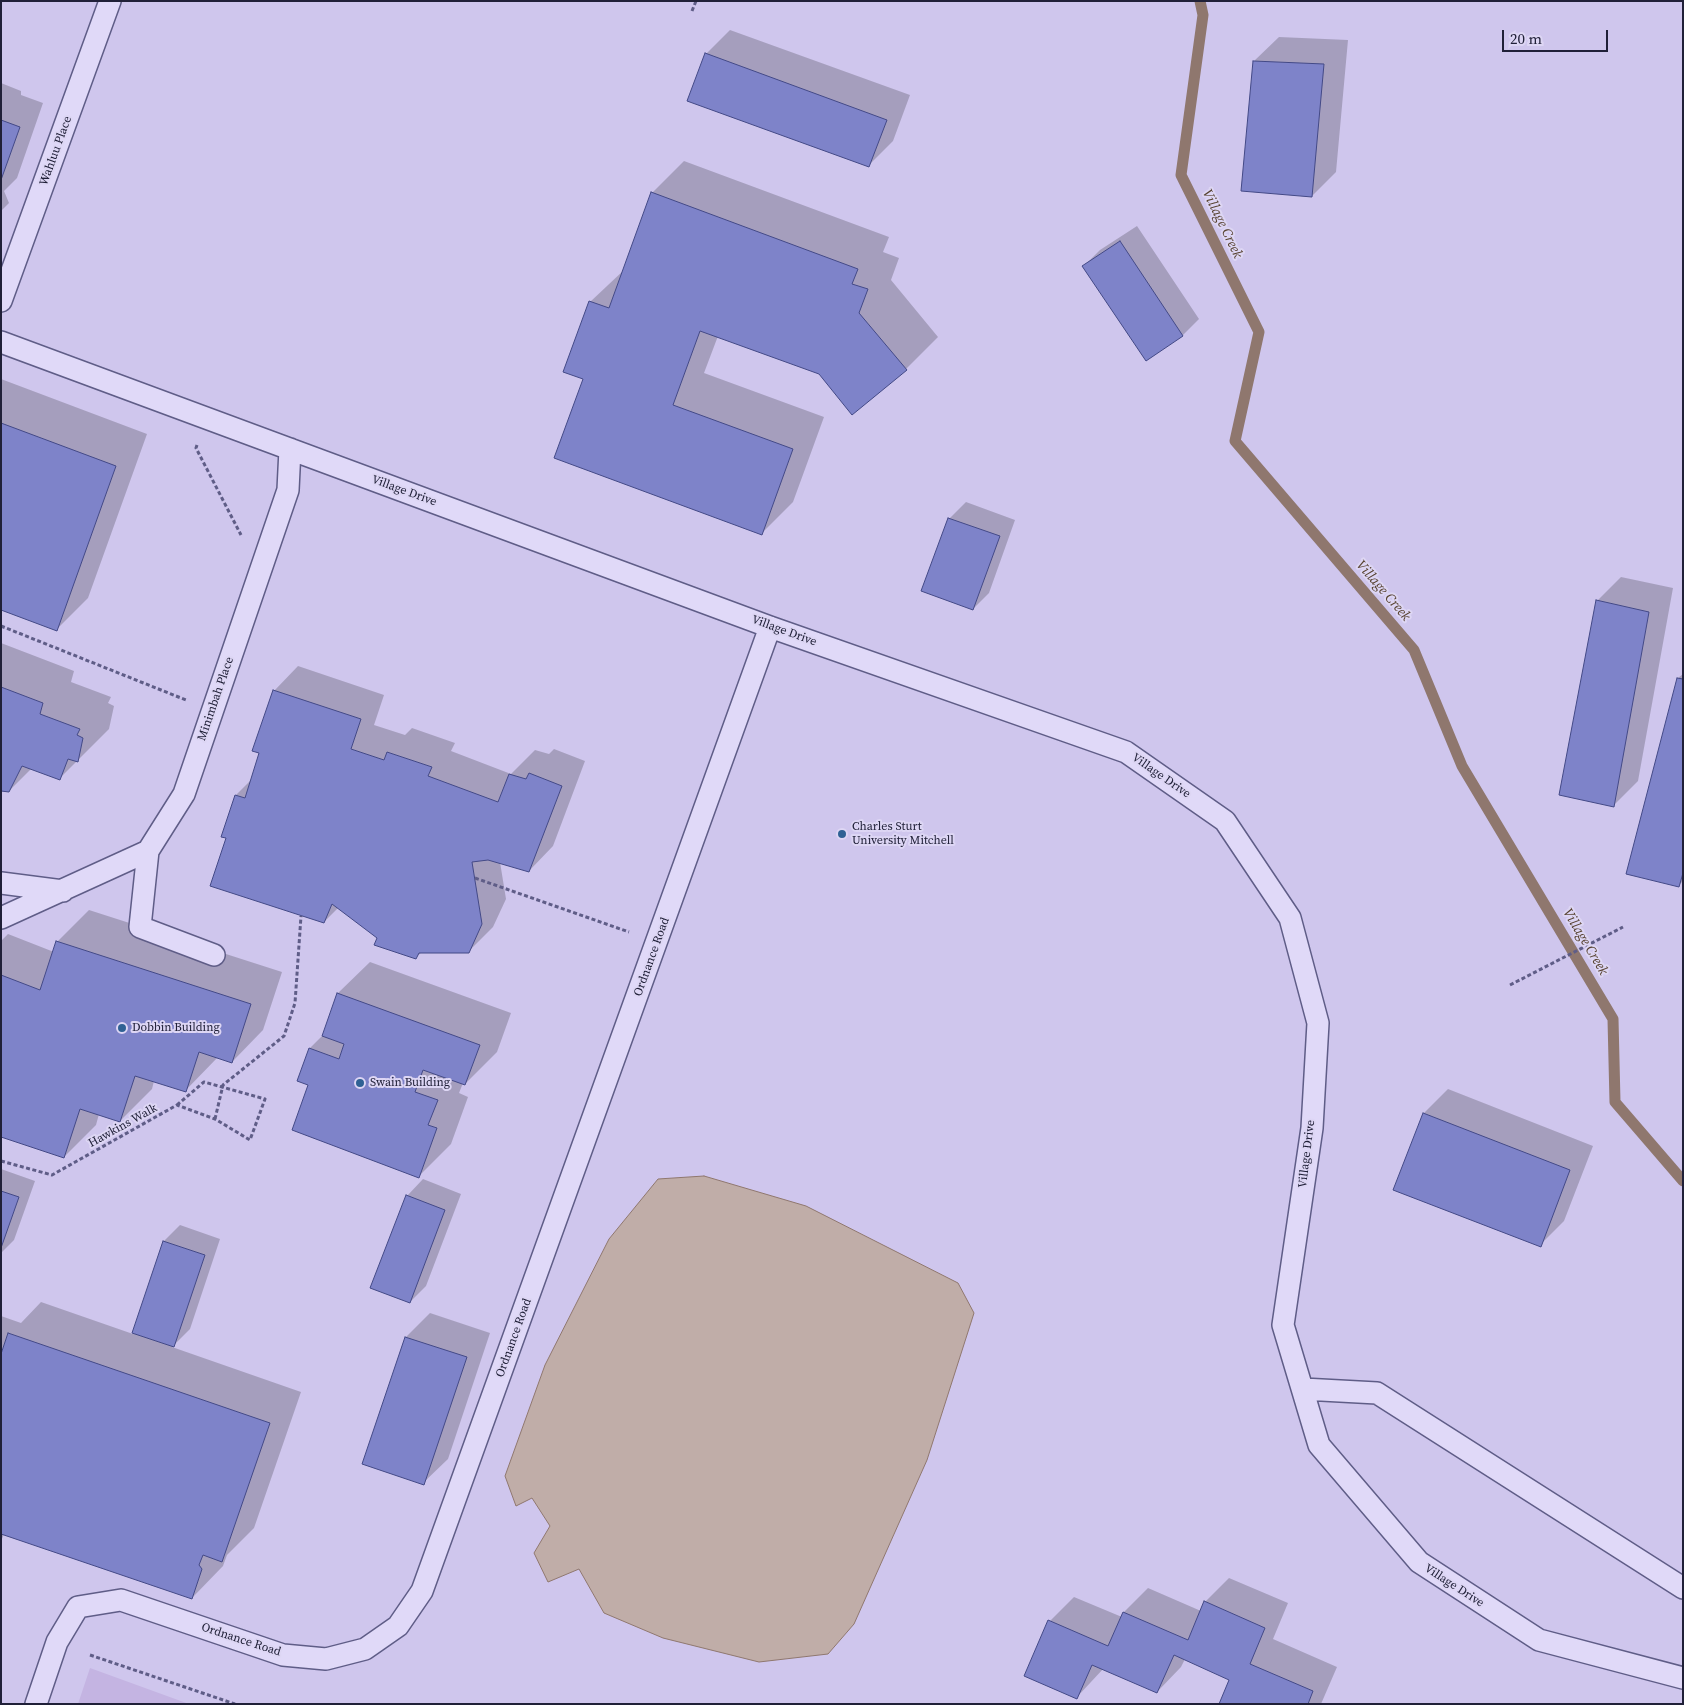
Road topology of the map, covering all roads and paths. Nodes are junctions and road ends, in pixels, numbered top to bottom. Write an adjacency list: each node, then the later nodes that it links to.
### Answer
1 (110, 1): 4 (lane, Wahluu Place)
2 (696, 1): 3 (path)
3 (692, 11)
4 (1, 301)
5 (1, 342): 6 (lane, Village Drive)
6 (208, 418): 7 (lane, Village Drive); 8 (path)
7 (290, 449): 8 (lane, Minimbah Place); 10 (lane, Village Drive)
8 (267, 547): 12 (lane, Minimbah Place)
9 (1, 626): 11 (path)
10 (770, 627): 19 (lane, Ordnance Road); 26 (lane, Village Drive)
11 (192, 702)
12 (148, 851): 15 (lane); 20 (lane)
13 (475, 878): 19 (path)
14 (1, 882): 15 (lane)
15 (63, 890): 17 (lane)
16 (301, 916): 22 (path)
17 (1, 918)
18 (1623, 926): 21 (path)
19 (658, 942): 30 (lane, Ordnance Road)
20 (214, 955)
21 (1510, 984)
22 (223, 1085): 23 (path, Hawkins Walk); 24 (path); 24 (path)
23 (177, 1105): 24 (path); 25 (path, Hawkins Walk)
24 (215, 1119)
25 (1, 1161)
26 (1303, 1389): 27 (lane); 29 (lane, Village Drive)
27 (1683, 1588)
28 (90, 1654): 31 (path)
29 (1683, 1678)
30 (36, 1704)
31 (235, 1704)

